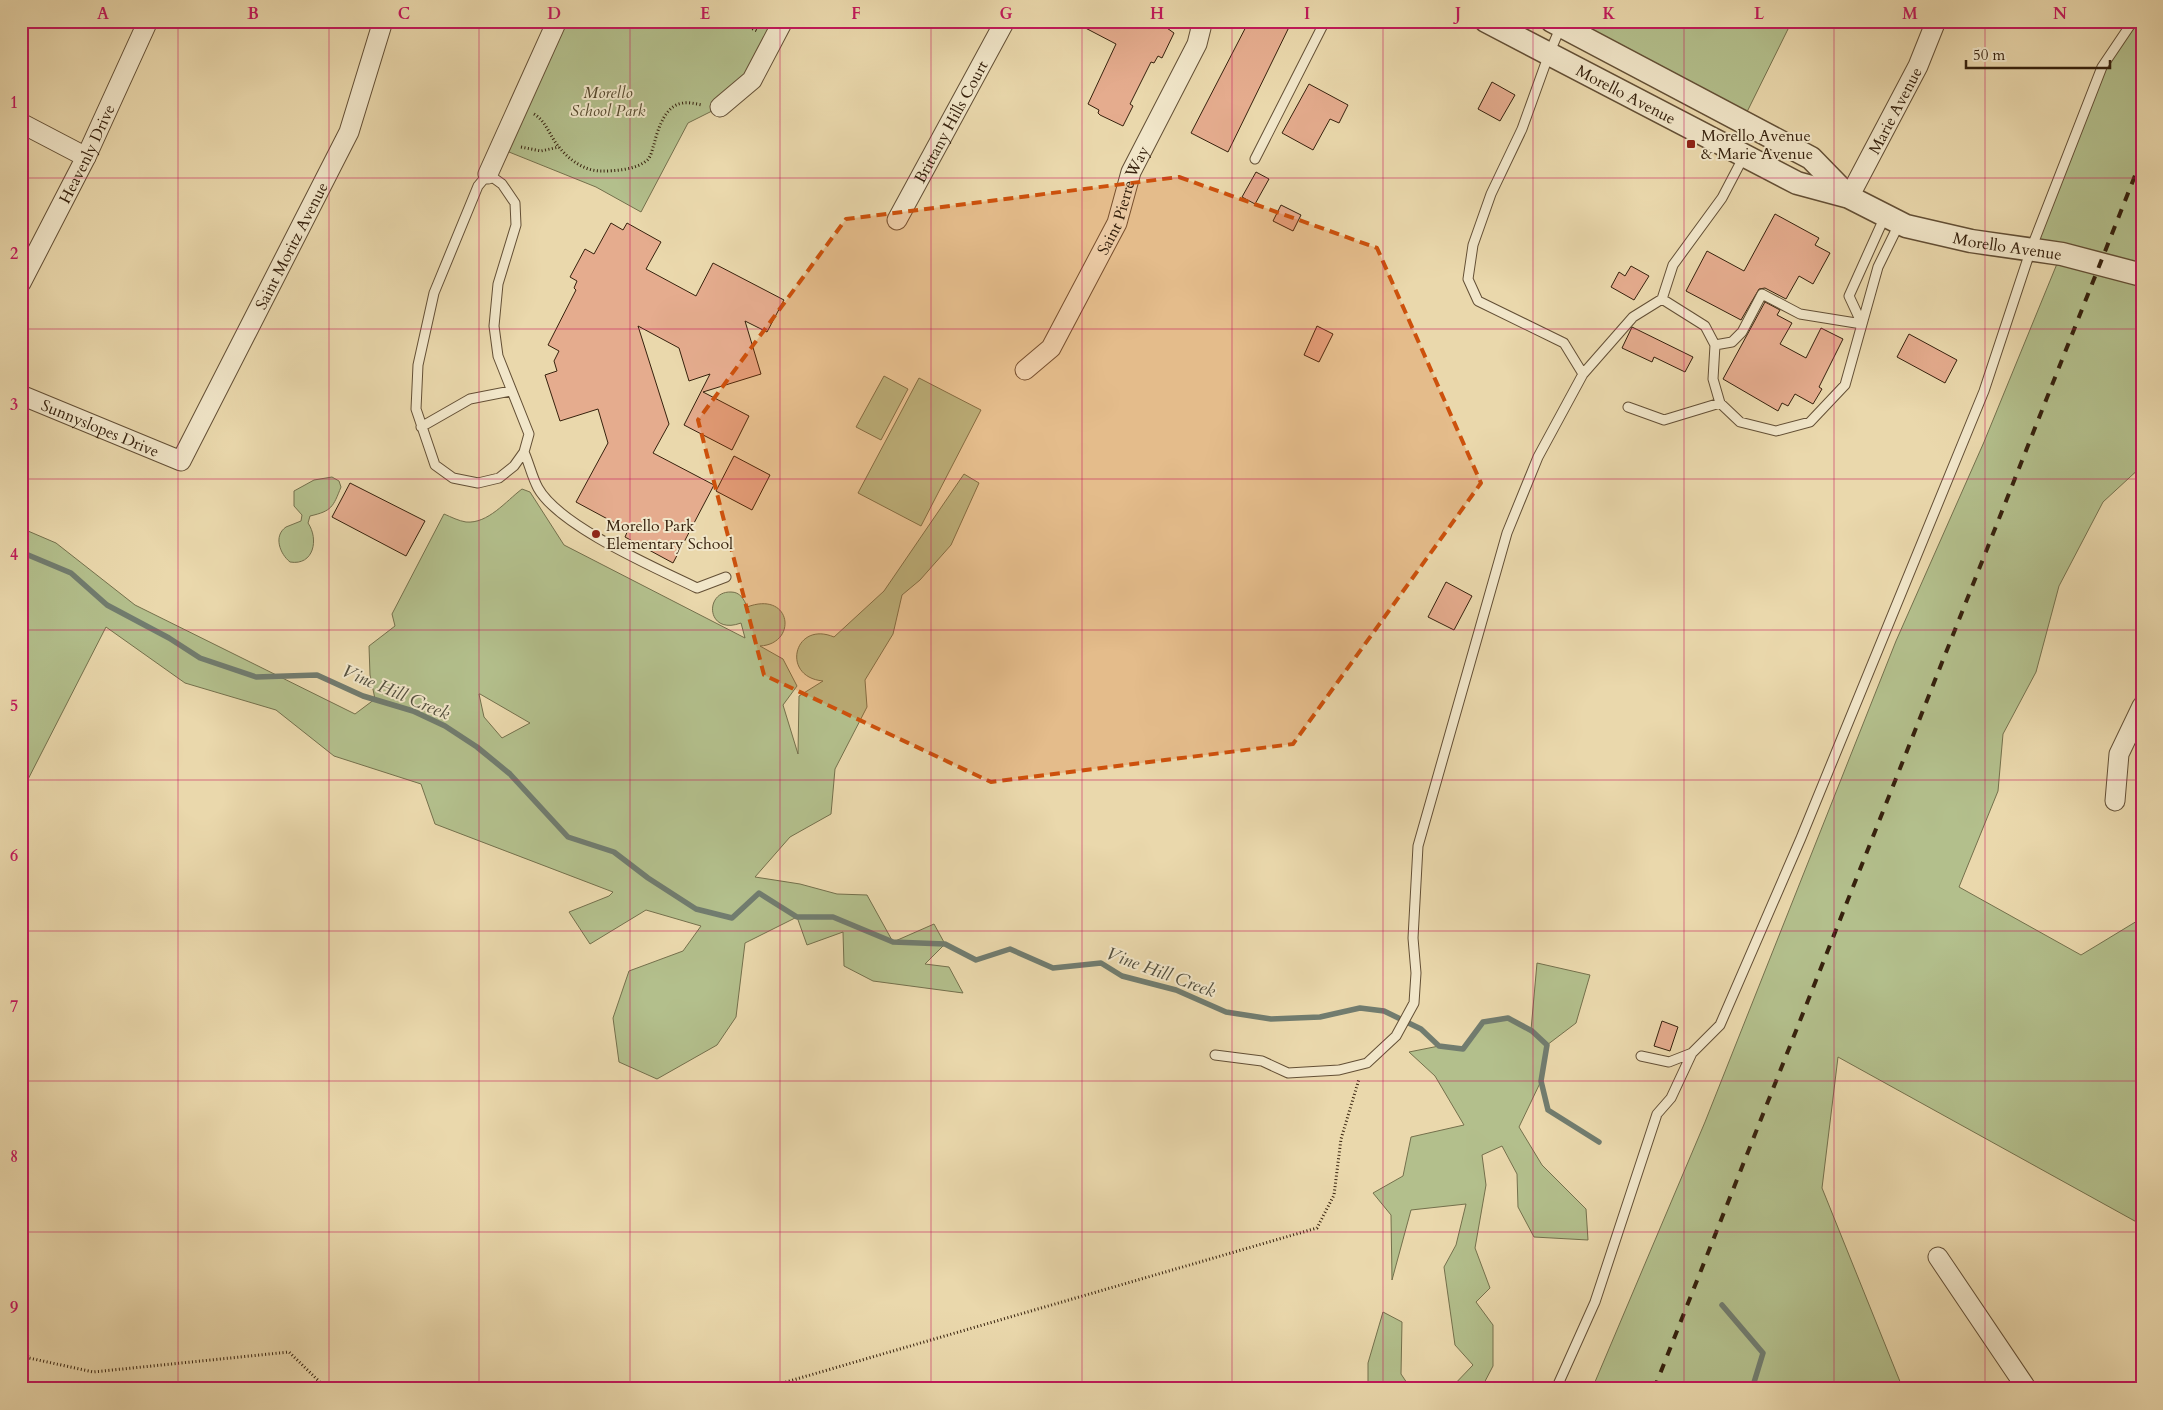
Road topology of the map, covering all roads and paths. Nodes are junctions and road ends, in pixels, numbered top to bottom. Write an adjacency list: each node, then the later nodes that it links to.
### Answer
1 (148, 21): 19 (street, Heavenly Drive)
2 (383, 21): 39 (street, Saint Moritz Avenue)
3 (556, 21): 13 (street)
4 (783, 21): 14 (street)
5 (1005, 21): 24 (street, Brittany Hills Court)
6 (1197, 21): 31 (street, Saint Pierre Way)
7 (1325, 21): 20 (lane)
8 (1486, 21): 12 (street, Morello Avenue)
9 (1936, 21): 22 (street, Marie Avenue)
10 (2132, 21): 25 (lane)
11 (1557, 24): 12 (lane); 22 (street, Morello Avenue)
12 (1549, 54): 18 (street, Morello Avenue); 32 (lane)
13 (519, 106): 16 (street); 17 (path)
14 (720, 107): 17 (path)
15 (21, 123): 19 (street)
16 (504, 138): 17 (path); 21 (street)
17 (559, 148)
18 (1744, 156): 22 (street, Morello Avenue); 28 (lane)
19 (86, 157): 27 (street, Heavenly Drive)
20 (1255, 159)
21 (488, 174): 33 (lane); 37 (lane)
22 (1849, 197): 23 (street, Morello Avenue)
23 (1892, 219): 25 (street, Morello Avenue); 29 (lane); 29 (lane)
24 (897, 220)
25 (2031, 249): 26 (street, Morello Avenue); 43 (lane)
26 (2142, 275)
27 (21, 283)
28 (1662, 298): 30 (lane); 32 (lane)
29 (1862, 324): 30 (lane); 35 (lane)
30 (1714, 345): 35 (lane)
31 (1025, 370)
32 (1583, 374): 46 (lane)
33 (512, 391): 37 (lane); 38 (lane)
34 (21, 395): 39 (street, Sunnyslopes Drive)
35 (1720, 404): 36 (lane)
36 (1628, 407)
37 (421, 427): 38 (lane)
38 (524, 452): 40 (lane)
39 (181, 461)
40 (726, 577)
41 (2142, 706): 42 (street)
42 (2115, 801)
43 (1692, 1053): 45 (lane); 51 (lane)
44 (1215, 1055): 46 (lane)
45 (1641, 1056)
46 (1363, 1064): 50 (path)
47 (1938, 1257): 52 (street)
48 (21, 1343): 49 (path)
49 (327, 1389)
50 (762, 1389)
51 (1556, 1389)
52 (2027, 1389)

